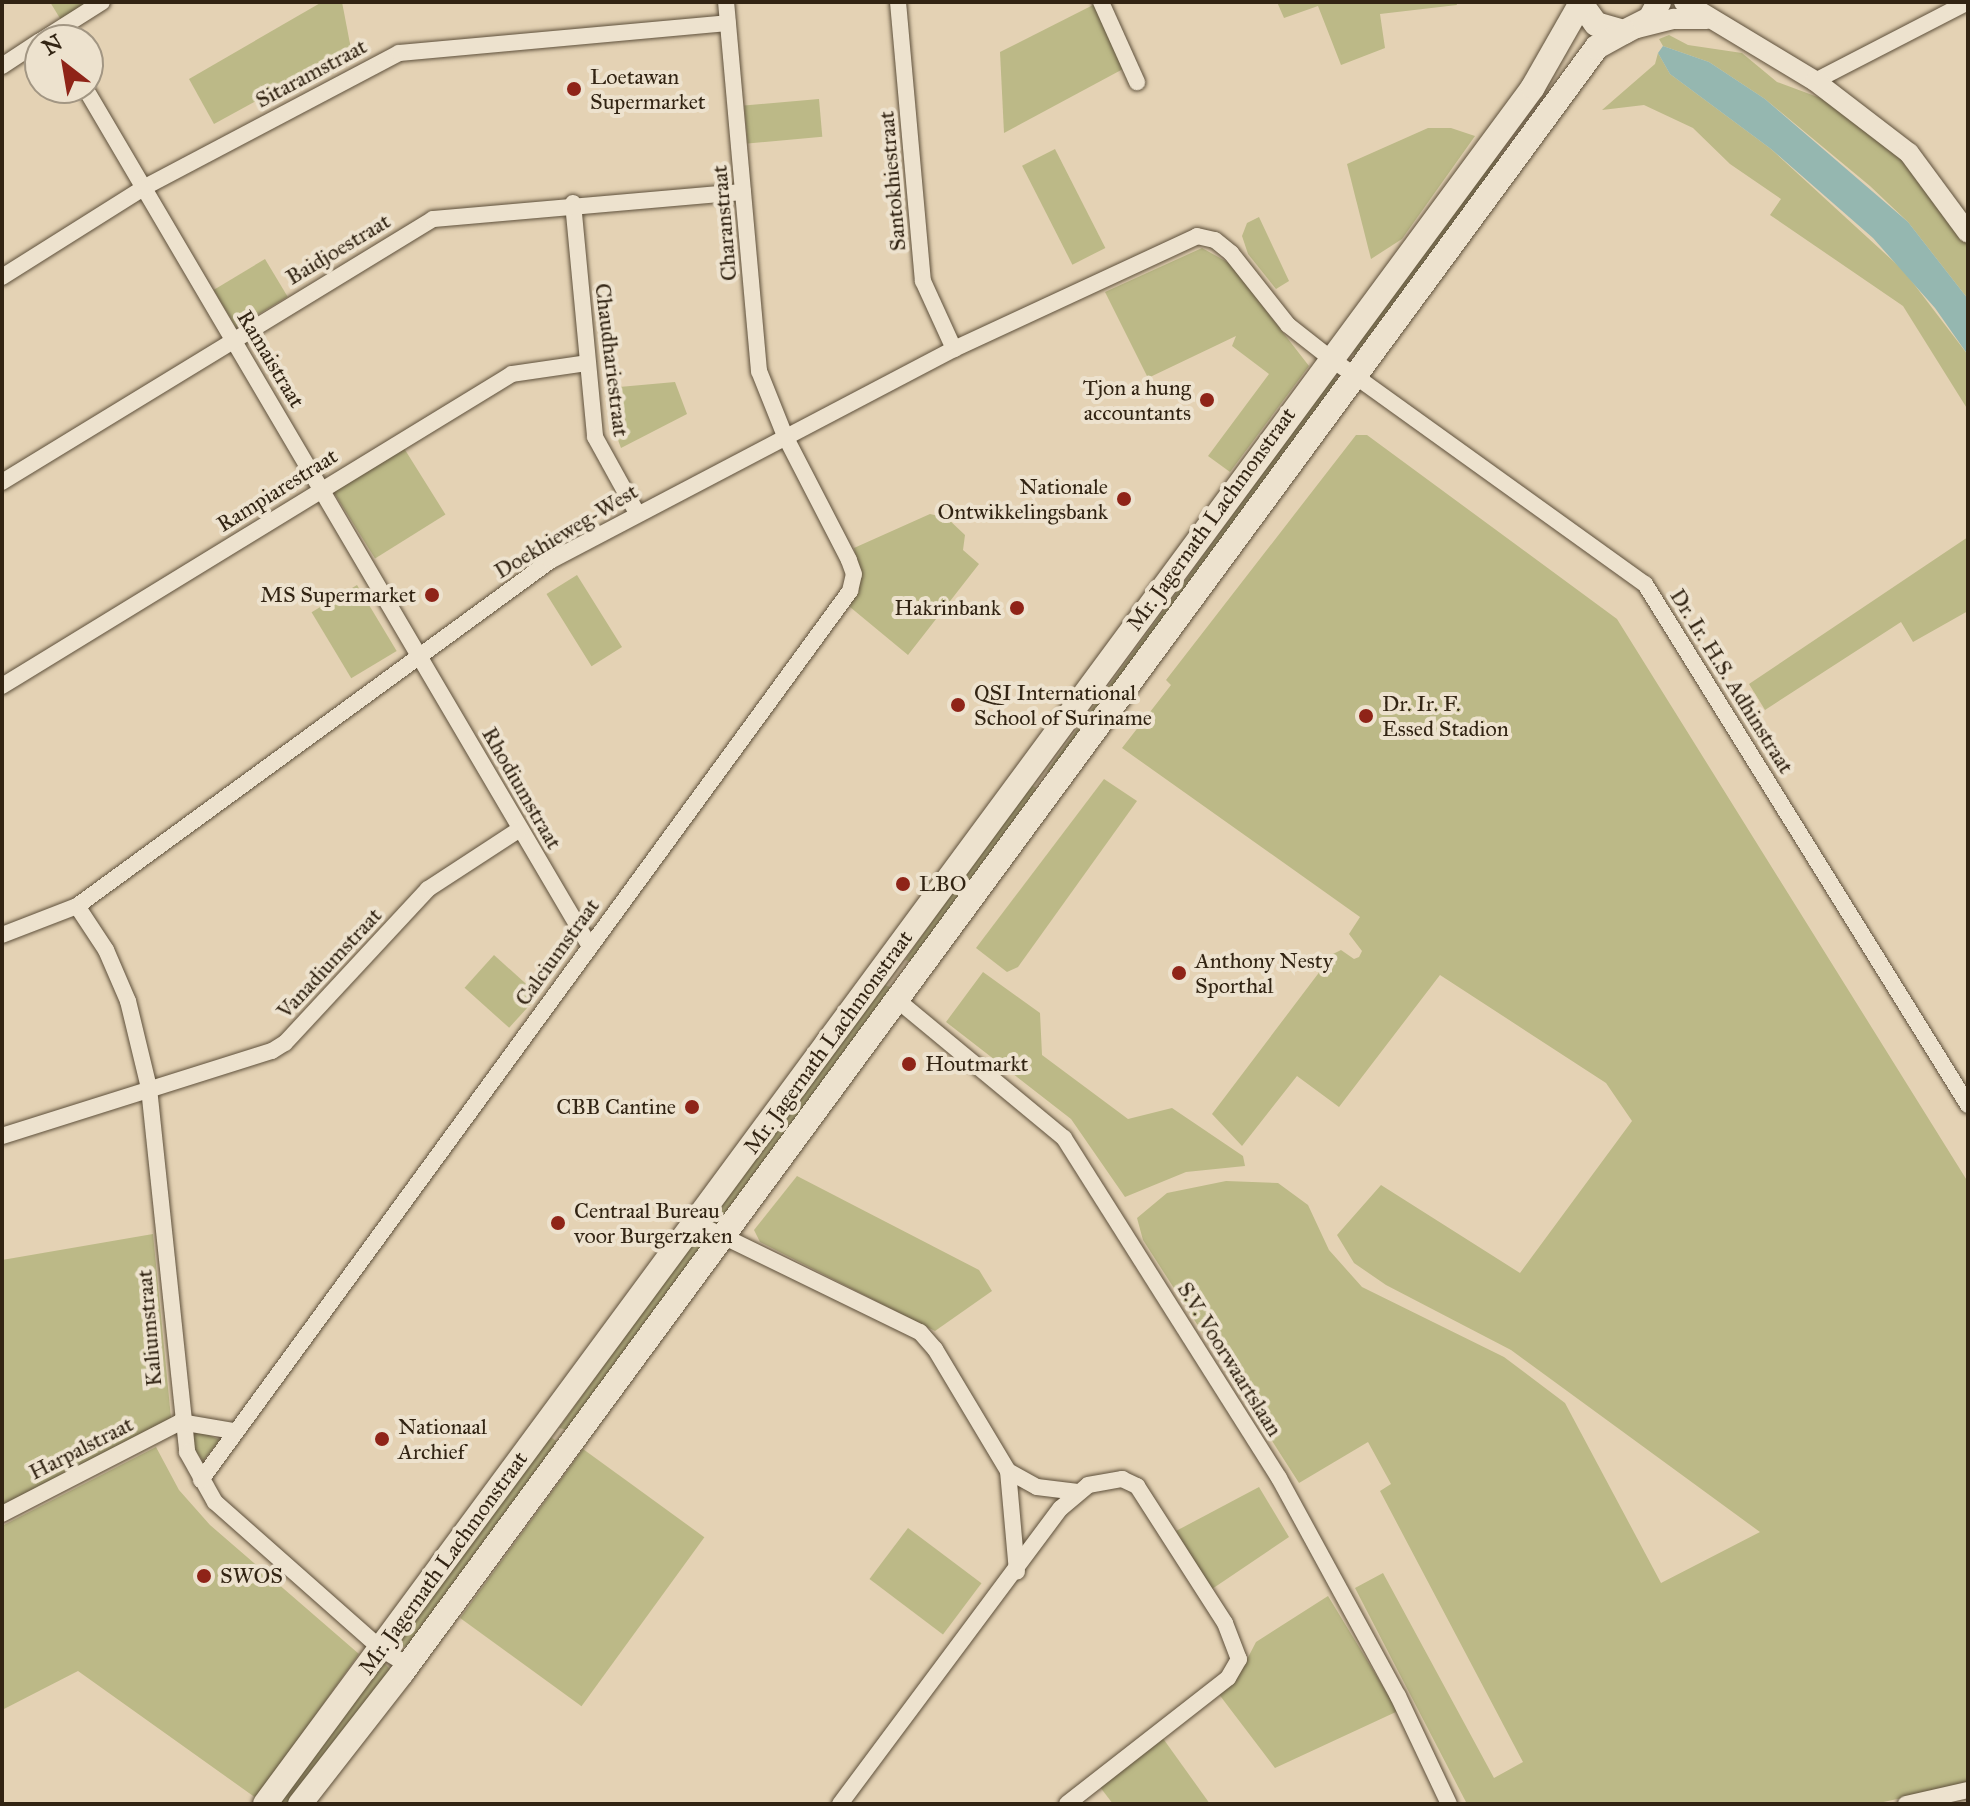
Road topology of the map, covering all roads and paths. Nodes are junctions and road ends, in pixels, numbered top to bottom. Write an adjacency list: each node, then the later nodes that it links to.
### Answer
1 (102, 2): 11 (street)
2 (726, 2): 10 (street, Charanstraat)
3 (898, 2): 25 (street, Santokhiestraat)
4 (1101, 2): 16 (street)
5 (1580, 2): 12 (main road); 26 (main road, Mr. Jagernath Lachmonstraat)
6 (1659, 2): 12 (main road, Mr. Jagernath Lachmonstraat)
7 (1684, 2): 9 (street)
8 (1968, 2): 15 (street)
9 (1707, 19): 12 (street); 15 (street)
10 (728, 23): 18 (street, Sitaramstraat); 19 (street, Charanstraat)
11 (70, 24)
12 (1630, 30): 28 (main road, Mr. Jagernath Lachmonstraat)
13 (24, 53): 14 (street)
14 (2, 66)
15 (1815, 81): 21 (street)
16 (1137, 82)
17 (95, 104): 18 (street, Ramaistraat)
18 (145, 187): 23 (street, Sitaramstraat); 24 (street, Ramaistraat)
19 (743, 192): 20 (street, Baidjoestraat); 29 (street, Charanstraat)
20 (573, 203): 24 (street, Baidjoestraat); 27 (street, Chaudhariestraat)
21 (1968, 233)
22 (1197, 236): 25 (street, Doekhieweg-West); 26 (street, Dr. Ir. H.S. Adhinstraat)
23 (2, 277)
24 (232, 338): 30 (street, Baidjoestraat); 31 (street, Ramaistraat)
25 (954, 349): 29 (street, Doekhieweg-West)
26 (1330, 358): 28 (street, Dr. Ir. H.S. Adhinstraat); 35 (main road, Mr. Jagernath Lachmonstraat)
27 (587, 363): 31 (street, Rampiarestraat); 32 (street, Chaudhariestraat)
28 (1355, 378): 36 (main road, Mr. Jagernath Lachmonstraat); 44 (street, Dr. Ir. H.S. Adhinstraat)
29 (785, 436): 32 (street, Doekhieweg-West); 40 (street, Calciumstraat)
30 (2, 482)
31 (321, 487): 33 (street, Ramaistraat); 34 (street, Rampiarestraat)
32 (637, 513): 33 (street, Doekhieweg-West)
33 (418, 653): 37 (street, Rhodiumstraat); 38 (street, Doekhieweg-West)
34 (2, 686)
35 (1023, 777): 36 (main road); 41 (main road, Mr. Jagernath Lachmonstraat)
36 (1047, 795): 42 (main road, Mr. Jagernath Lachmonstraat)
37 (520, 829): 40 (street, Rhodiumstraat); 43 (street, Vanadiumstraat)
38 (77, 906): 39 (street, Doekhieweg-West); 43 (street, Kaliumstraat)
39 (2, 935)
40 (589, 945): 49 (street, Calciumstraat)
41 (883, 968): 42 (main road); 46 (main road, Mr. Jagernath Lachmonstraat)
42 (901, 992): 47 (main road, Mr. Jagernath Lachmonstraat); 62 (street, S.V. Voorwaartslaan)
43 (149, 1088): 45 (street, Vanadiumstraat); 48 (street, Kaliumstraat)
44 (1968, 1105)
45 (2, 1136)
46 (694, 1222): 47 (street); 55 (main road, Mr. Jagernath Lachmonstraat)
47 (720, 1239): 50 (street); 56 (main road, Mr. Jagernath Lachmonstraat)
48 (180, 1422): 49 (street); 51 (street, Kaliumstraat); 53 (street, Harpalstraat)
49 (234, 1431): 51 (street, Calciumstraat)
50 (1008, 1471): 52 (street); 54 (street)
51 (201, 1480): 55 (street, Kaliumstraat)
52 (1076, 1492): 54 (street); 61 (street)
53 (2, 1514)
54 (1017, 1573): 60 (street)
55 (381, 1649): 56 (street, Kaliumstraat); 58 (main road, Mr. Jagernath Lachmonstraat)
56 (408, 1665): 59 (main road, Mr. Jagernath Lachmonstraat)
57 (1968, 1790): 63 (street)
58 (265, 1804)
59 (300, 1804)
60 (840, 1804)
61 (1067, 1804)
62 (1449, 1804)
63 (1906, 1804)

